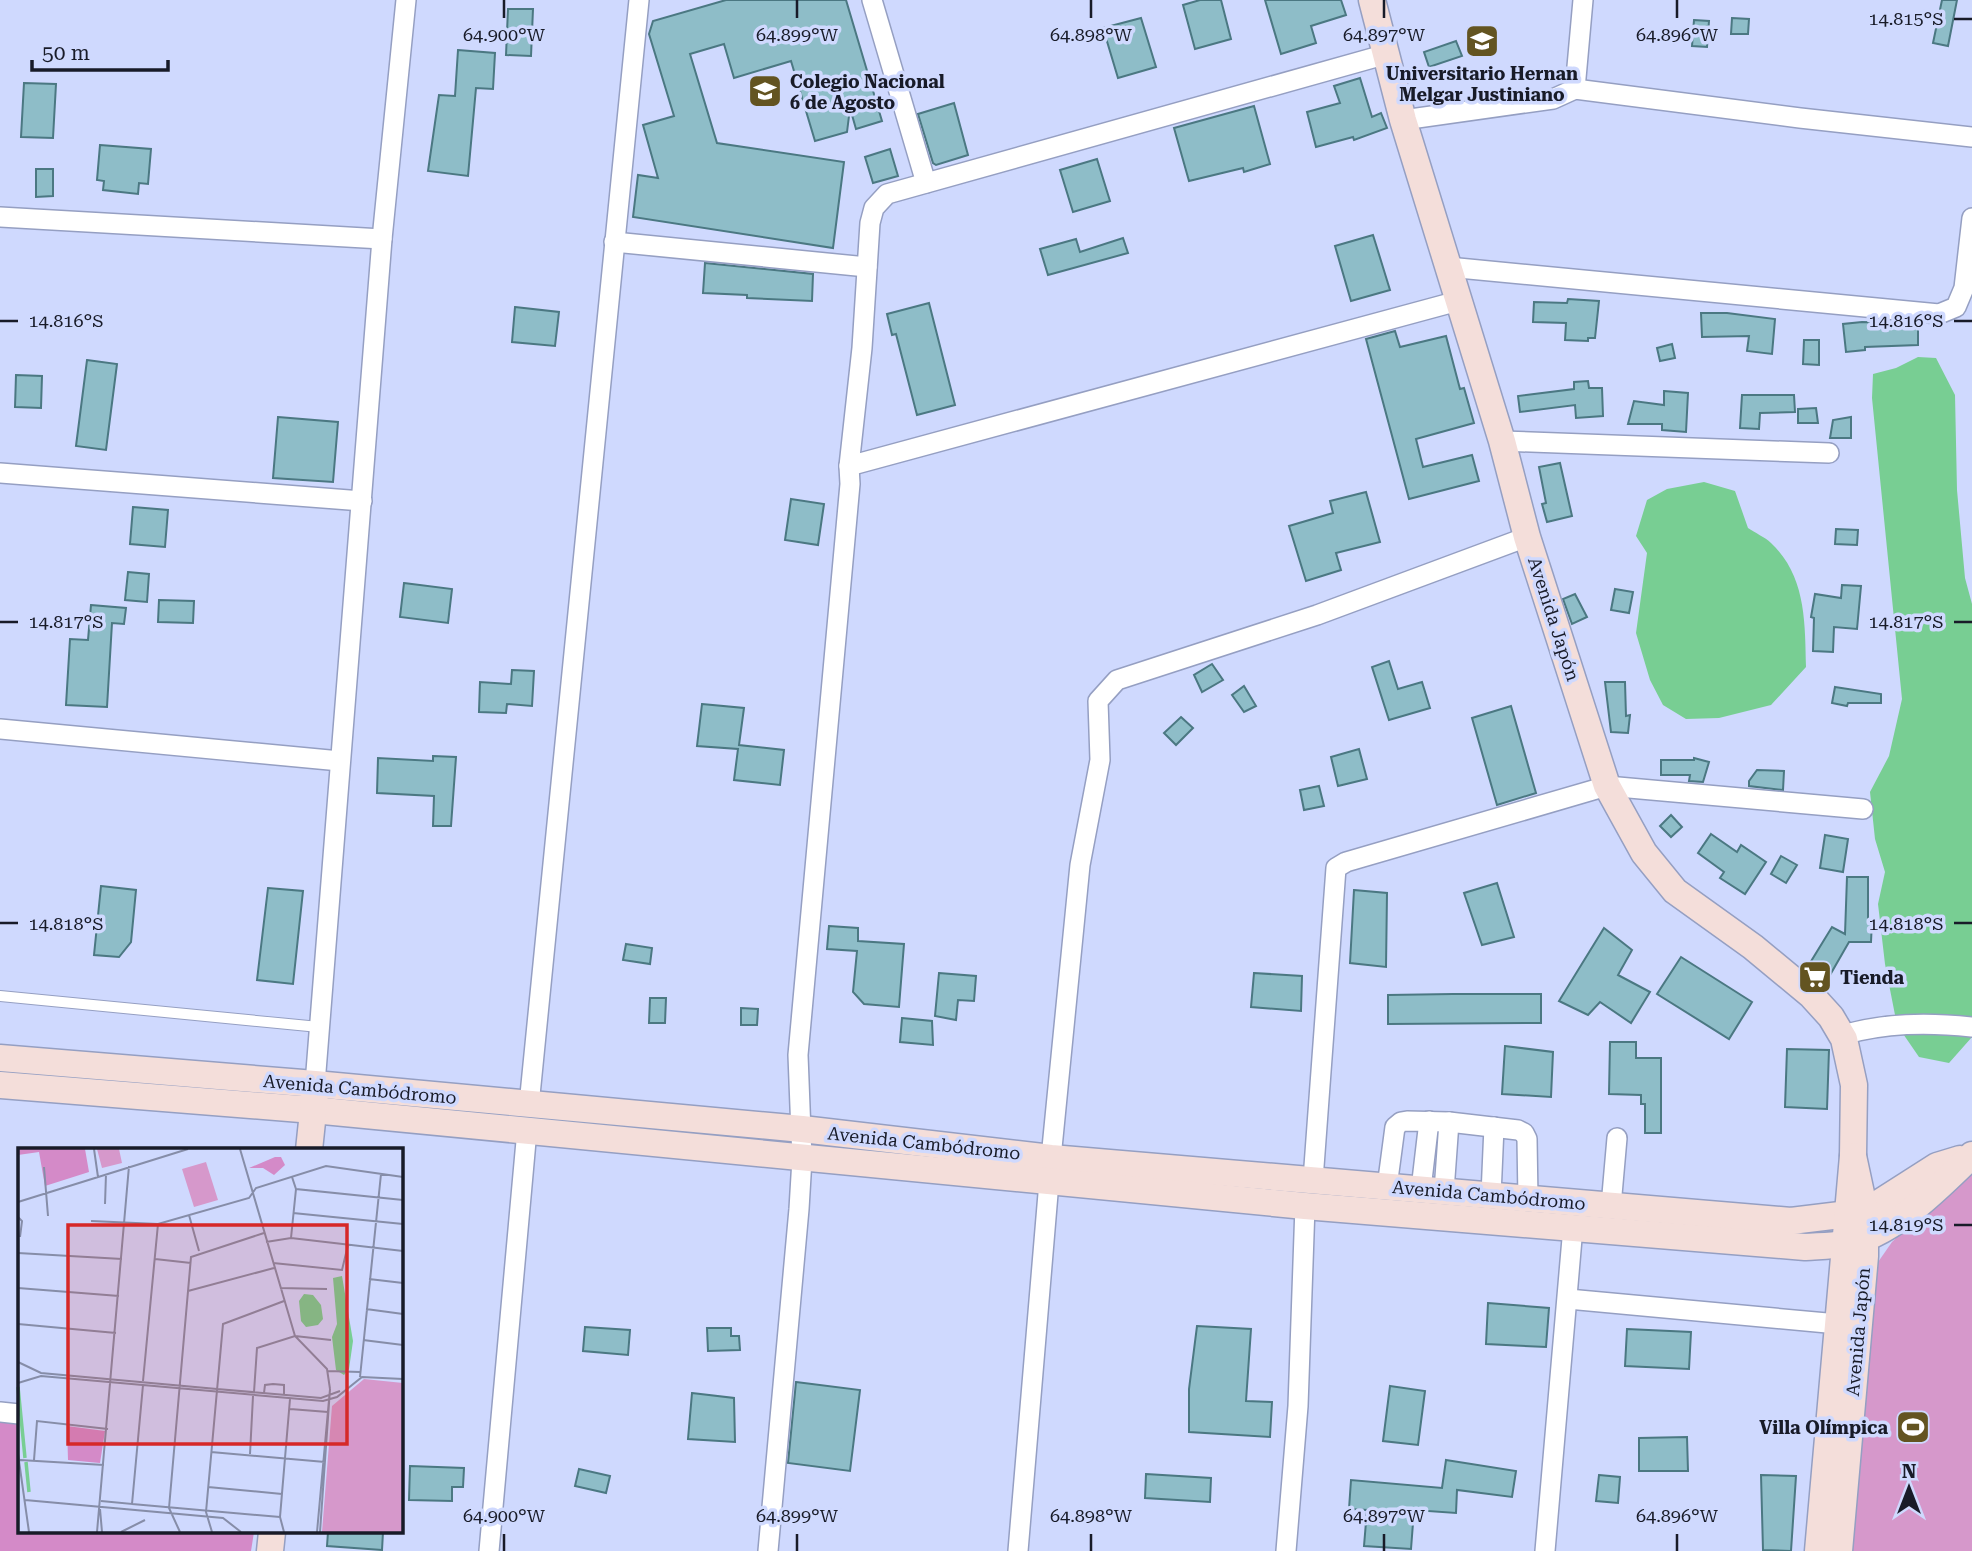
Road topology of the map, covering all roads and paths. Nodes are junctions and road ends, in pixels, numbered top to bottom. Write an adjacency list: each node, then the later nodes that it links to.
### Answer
1 (406, 0): 13 (street)
2 (639, 0): 14 (street)
3 (873, 0): 10 (street)
4 (1372, 0): 6 (street, Avenida Japón)
5 (1583, 0): 7 (street)
6 (1387, 54): 8 (street, Avenida Japón); 10 (street)
7 (1575, 89): 8 (street); 9 (street)
8 (1403, 120): 16 (street, Avenida Japón)
9 (1972, 137)
10 (926, 183): 15 (street)
11 (0, 217): 13 (street)
12 (1972, 218): 16 (street)
13 (382, 239): 22 (street)
14 (614, 242): 15 (street); 36 (street)
15 (867, 267): 20 (street)
16 (1448, 267): 17 (street, Avenida Japón)
17 (1458, 301): 18 (street, Avenida Japón); 20 (street)
18 (1502, 441): 19 (street); 23 (street, Avenida Japón)
19 (1829, 453)
20 (849, 466): 40 (street)
21 (0, 473): 22 (street)
22 (362, 501): 25 (street)
23 (1527, 537): 26 (street, Avenida Japón); 45 (street)
24 (0, 729): 25 (street)
25 (340, 761): 29 (street)
26 (1607, 786): 27 (street); 31 (street, Avenida Japón); 46 (street)
27 (1863, 809)
28 (0, 996): 29 (lane)
29 (320, 1018): 33 (street)
30 (1972, 1027): 31 (street)
31 (1842, 1035): 54 (street, Avenida Japón)
32 (0, 1058): 33 (street, Avenida Cambódromo)
33 (315, 1084): 35 (street); 36 (street, Avenida Cambódromo)
34 (0, 1085): 35 (street, Avenida Cambódromo)
35 (313, 1110): 36 (street, Avenida Cambódromo); 42 (street)
36 (528, 1118): 40 (street, Avenida Cambódromo); 44 (street, Avenida Cambódromo); 59 (street)
37 (1429, 1121): 38 (street); 47 (street); 48 (street)
38 (1449, 1122): 39 (street); 48 (street)
39 (1494, 1127): 49 (street); 50 (street)
40 (802, 1129): 44 (street); 45 (street, Avenida Cambódromo)
41 (1616, 1138): 52 (street)
42 (309, 1148)
43 (1972, 1155): 54 (street)
44 (802, 1158): 45 (street, Avenida Cambódromo); 60 (street)
45 (1050, 1169): 46 (street, Avenida Cambódromo); 51 (street, Avenida Cambódromo); 61 (street)
46 (1313, 1180): 47 (street, Avenida Cambódromo)
47 (1387, 1186): 48 (street, Avenida Cambódromo)
48 (1433, 1190): 49 (street, Avenida Cambódromo)
49 (1491, 1195): 50 (street, Avenida Cambódromo)
50 (1528, 1199): 52 (street, Avenida Cambódromo)
51 (1305, 1206): 53 (street, Avenida Cambódromo); 62 (street)
52 (1611, 1206): 54 (street, Avenida Cambódromo)
53 (1573, 1227): 54 (street, Avenida Cambódromo); 55 (street)
54 (1856, 1227): 56 (street, Avenida Japón); 65 (street, Avenida Japón)
55 (1568, 1299): 56 (street); 63 (street)
56 (1838, 1324): 64 (street, Avenida Japón)
57 (0, 1412): 58 (street)
58 (18, 1414)
59 (489, 1551)
60 (768, 1551)
61 (1017, 1551)
62 (1286, 1551)
63 (1545, 1551)
64 (1818, 1551)
65 (1839, 1551)

